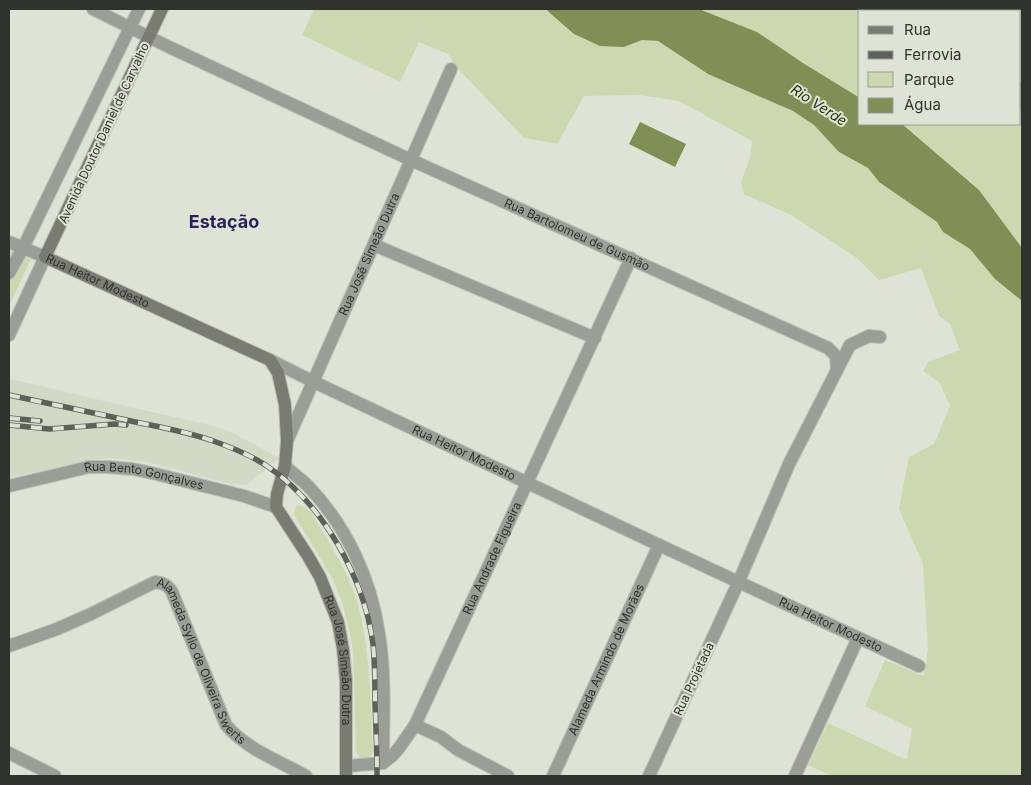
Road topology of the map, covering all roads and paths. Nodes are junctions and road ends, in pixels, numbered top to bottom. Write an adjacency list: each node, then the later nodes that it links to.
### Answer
1 (93, 9): 4 (street, Rua Bartolomeu de Gusmão)
2 (139, 9): 4 (street)
3 (162, 9): 5 (main road, Avenida Doutor Daniel de Carvalho)
4 (130, 27): 5 (street, Rua Bartolomeu de Gusmão); 10 (street)
5 (149, 36): 7 (street, Rua Bartolomeu de Gusmão); 11 (main road, Avenida Doutor Daniel de Carvalho)
6 (451, 69): 7 (street, Rua José Simeão Dutra)
7 (411, 160): 9 (street, Rua José Simeão Dutra); 12 (street, Rua Bartolomeu de Gusmão)
8 (9, 242): 10 (street, Rua Heitor Modesto)
9 (374, 246): 16 (street); 19 (street, Rua José Simeão Dutra)
10 (23, 248): 11 (street, Rua Heitor Modesto); 13 (street)
11 (45, 257): 14 (street); 17 (main road, Rua Heitor Modesto)
12 (631, 258): 16 (street, Rua Andrade Figueira); 18 (street, Rua Bartolomeu de Gusmão)
13 (9, 273)
14 (9, 336)
15 (880, 337): 18 (street)
16 (595, 338): 22 (street, Rua Andrade Figueira)
17 (270, 360): 19 (street, Rua Heitor Modesto); 20 (main road, Rua José Simeão Dutra)
18 (836, 370): 26 (street)
19 (314, 382): 20 (street, Rua José Simeão Dutra); 22 (street, Rua Heitor Modesto)
20 (287, 441): 21 (main road, Rua José Simeão Dutra)
21 (285, 466): 24 (main road, Rua José Simeão Dutra); 32 (street)
22 (527, 482): 25 (street, Rua Heitor Modesto); 30 (street, Rua Andrade Figueira)
23 (9, 486): 24 (street, Rua Bento Gonçalves)
24 (276, 507): 33 (main road, Rua José Simeão Dutra)
25 (659, 545): 26 (street, Rua Heitor Modesto); 37 (street, Alameda Armindo de Morães)
26 (739, 581): 27 (street, Rua Heitor Modesto); 38 (street, Rua Projetada)
27 (858, 638): 29 (street, Rua Heitor Modesto); 39 (street)
28 (9, 646): 35 (street, Alameda Sylio de Oliveira Swerts)
29 (919, 666)
30 (415, 724): 32 (street, Rua Andrade Figueira); 36 (street)
31 (9, 753): 34 (street)
32 (383, 763): 33 (street)
33 (346, 771)
34 (55, 776)
35 (306, 776)
36 (508, 776)
37 (553, 776)
38 (649, 776)
39 (795, 776)

